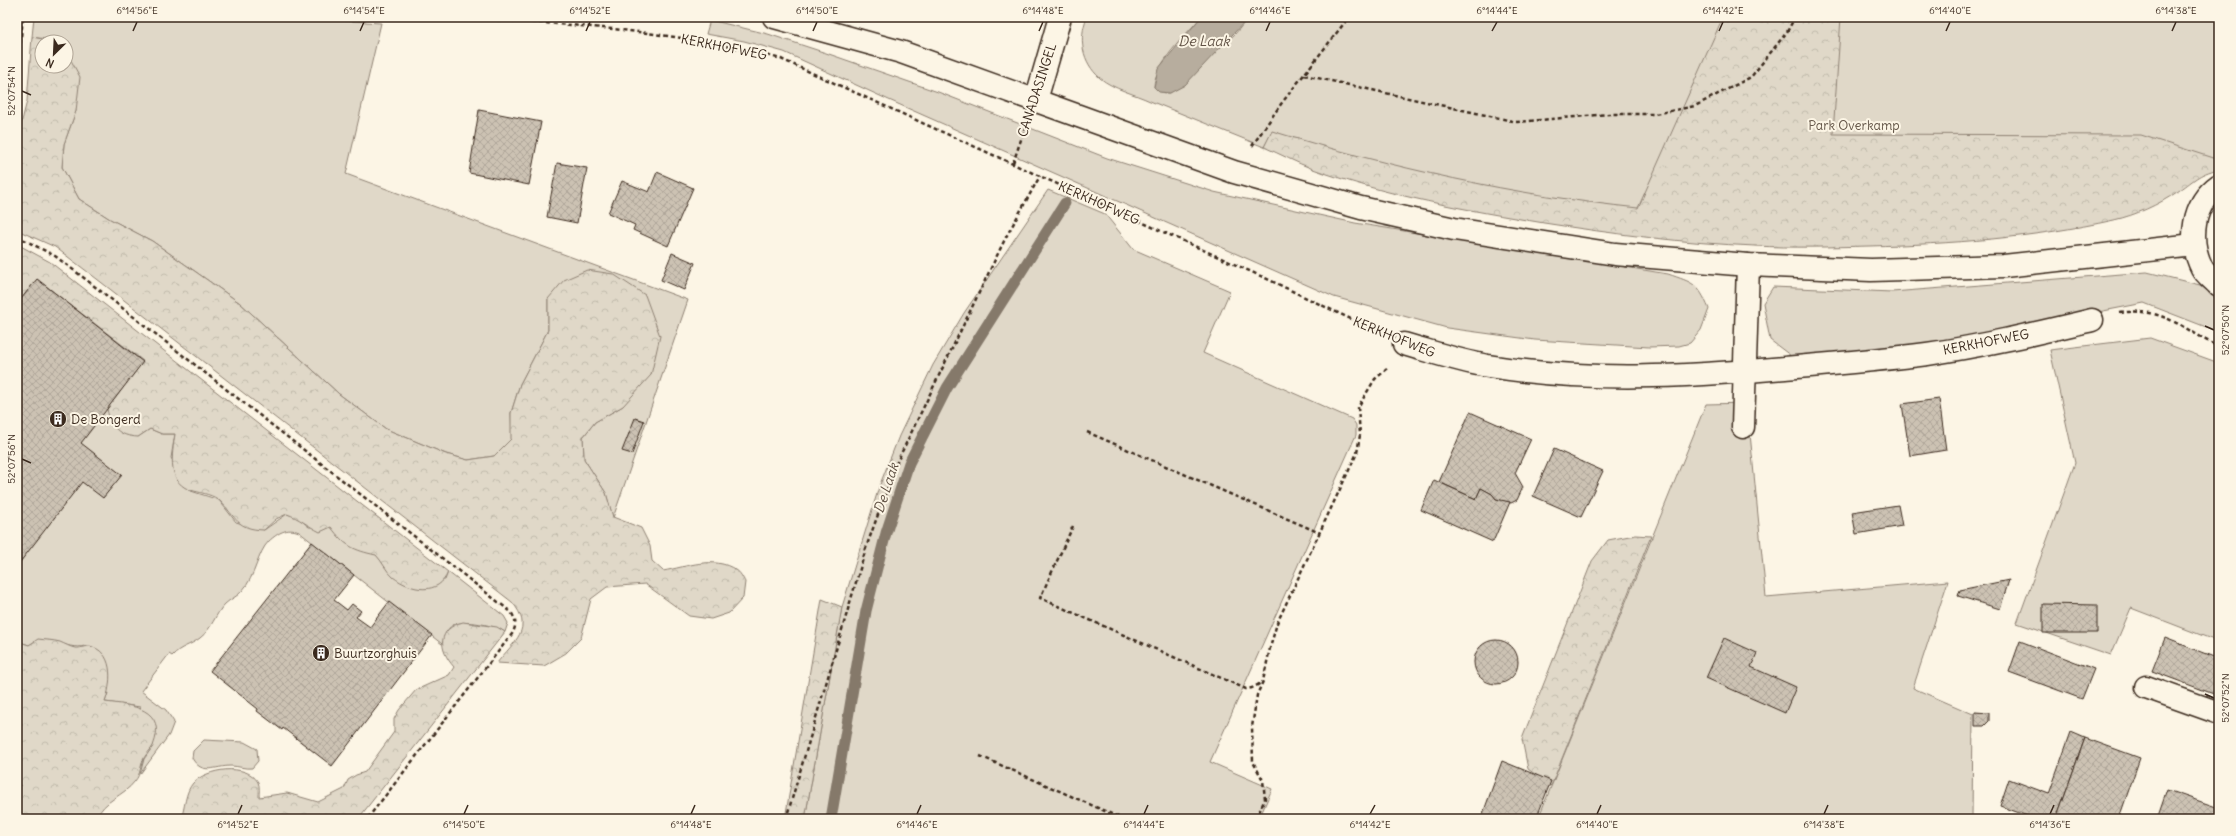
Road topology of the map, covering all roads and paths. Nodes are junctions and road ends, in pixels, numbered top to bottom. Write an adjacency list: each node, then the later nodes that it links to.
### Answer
1 (23, 17): 9 (path)
2 (455, 17): 7 (path, KERKHOFWEG)
3 (774, 17): 10 (street)
4 (1060, 17): 10 (street, CANADASINGEL)
5 (1350, 17): 8 (path)
6 (1795, 17): 8 (path)
7 (498, 18): 11 (path, KERKHOFWEG)
8 (1304, 75): 12 (path)
9 (17, 78)
10 (1036, 100): 11 (path, CANADASINGEL); 12 (street)
11 (1012, 164): 13 (path, KERKHOFWEG)
12 (1234, 172): 17 (street)
13 (1040, 176): 20 (path, KERKHOFWEG); 32 (path)
14 (2219, 185): 16 (street)
15 (17, 236): 31 (path)
16 (2194, 245): 17 (street); 18 (street)
17 (1748, 266): 22 (street)
18 (2219, 286)
19 (2092, 320): 21 (path); 22 (street, KERKHOFWEG)
20 (1408, 345): 22 (street, KERKHOFWEG); 26 (path)
21 (2219, 347)
22 (1744, 372): 23 (street)
23 (1743, 427)
24 (1087, 432): 26 (path)
25 (1073, 526): 27 (path)
26 (1320, 533): 27 (path)
27 (1263, 681): 34 (path)
28 (2146, 687): 29 (street)
29 (2219, 713)
30 (980, 756): 33 (path)
31 (367, 819)
32 (786, 819)
33 (1123, 819)
34 (1256, 819)

